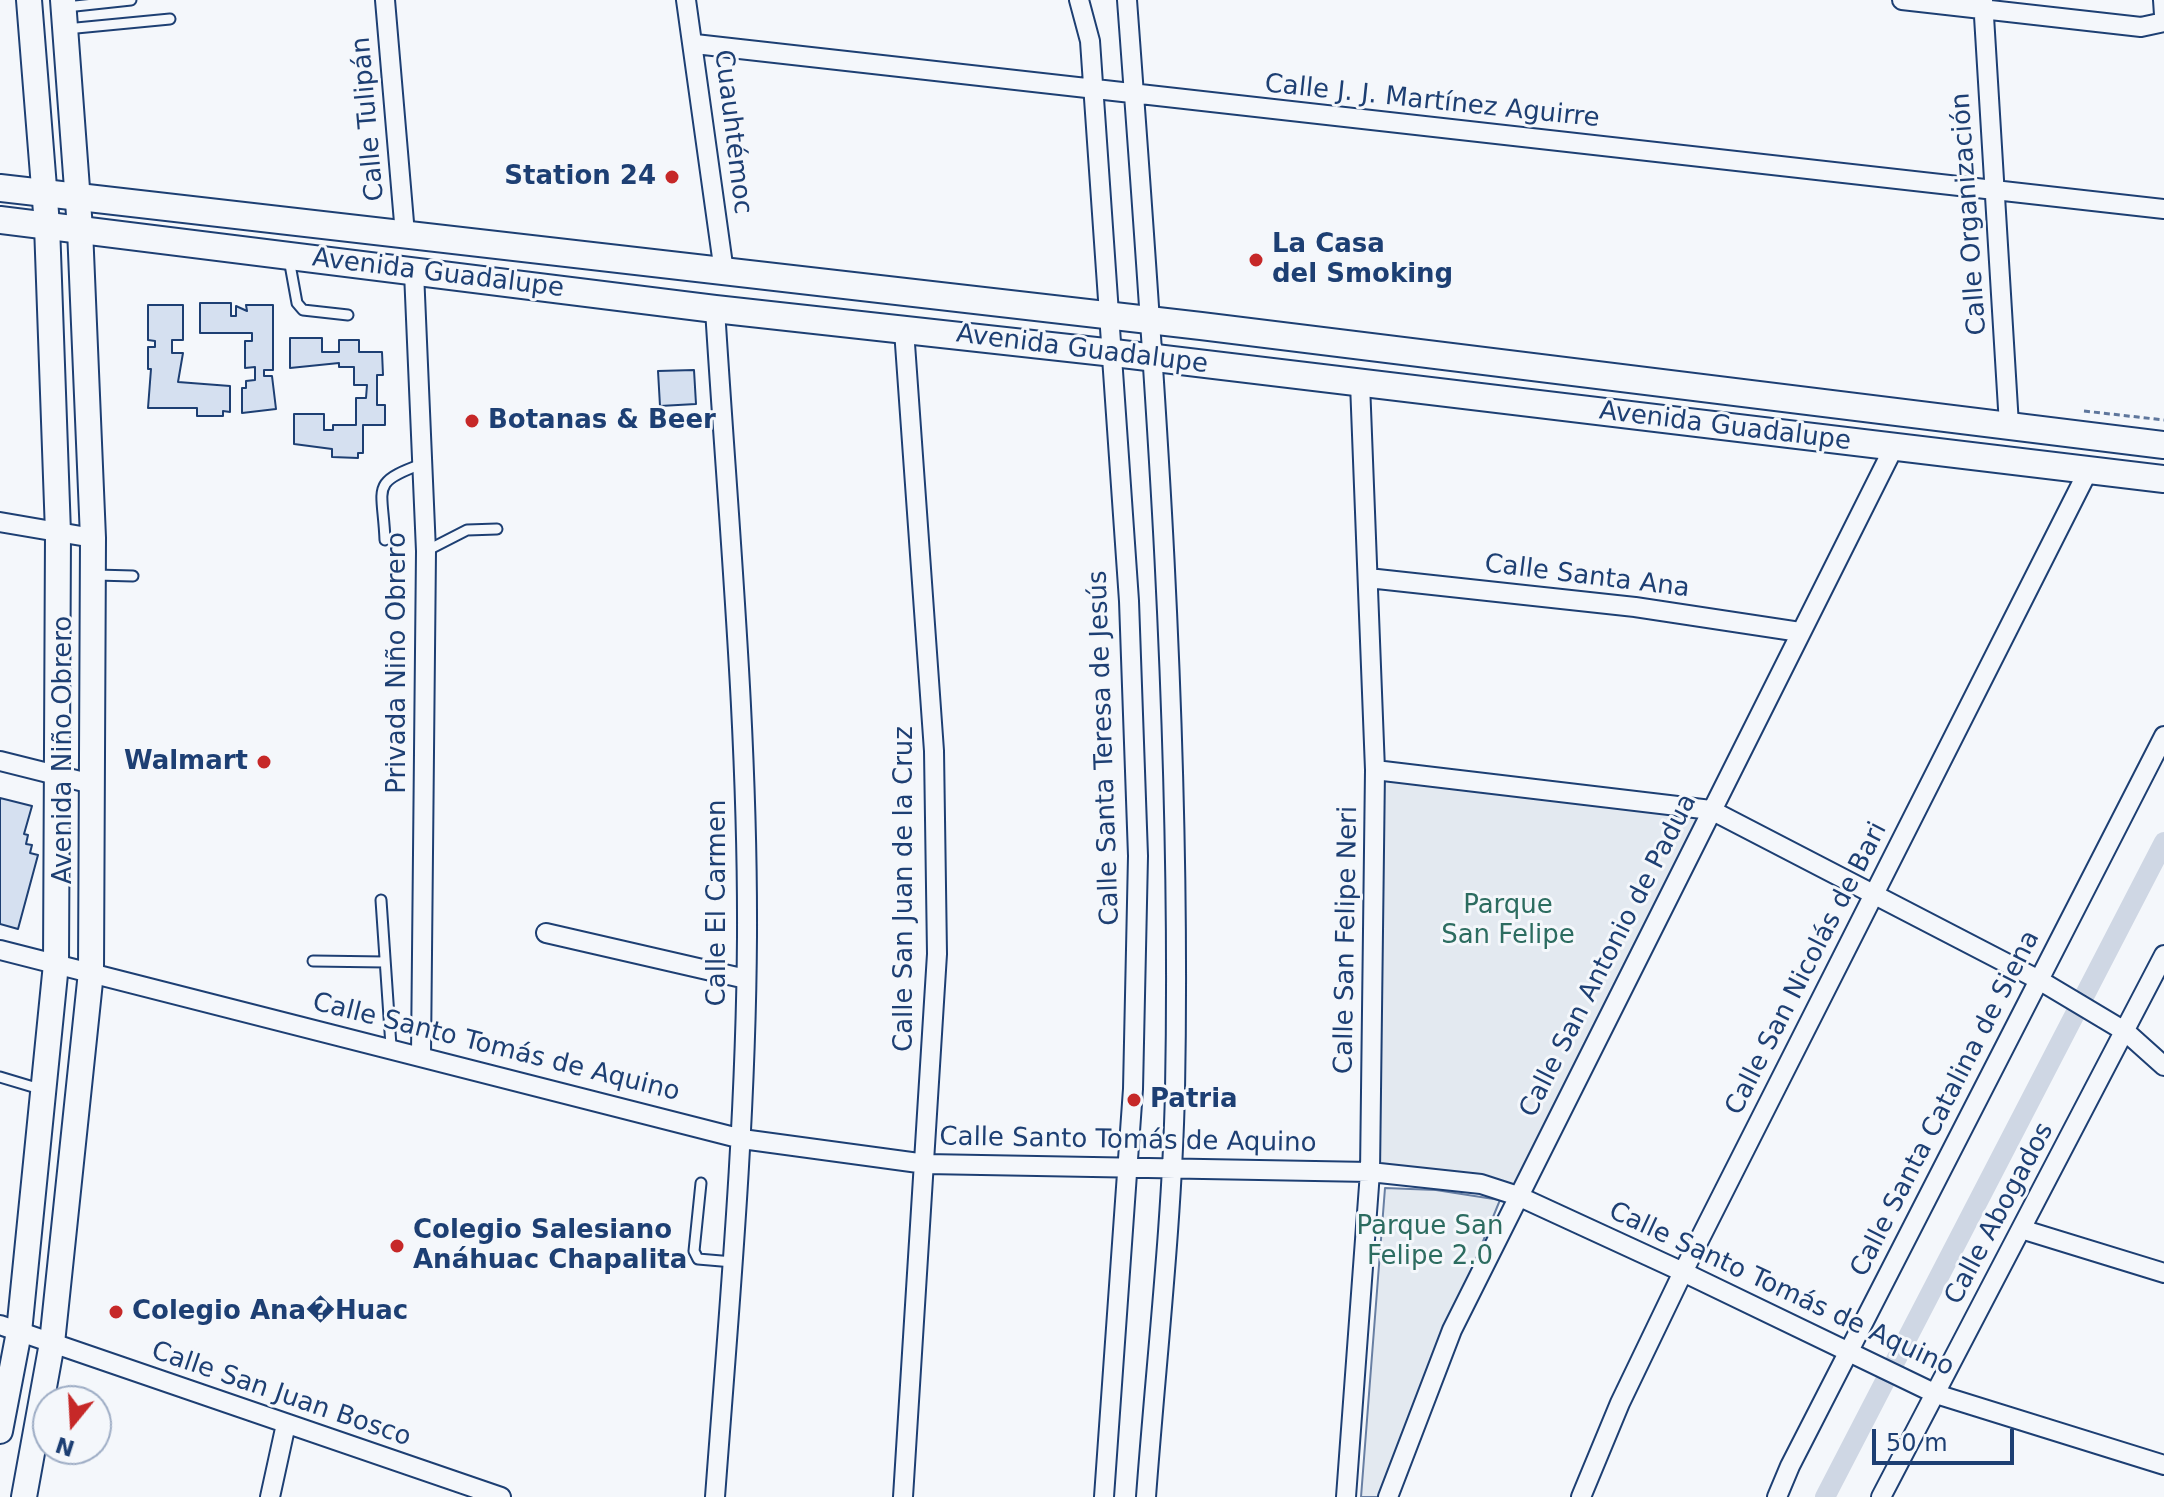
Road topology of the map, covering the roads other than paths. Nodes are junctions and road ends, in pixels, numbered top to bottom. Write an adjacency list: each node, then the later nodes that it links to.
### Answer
1 (29, 0): 19 (main road, Avenida Niño Obrero)
2 (131, 0): 10 (lane)
3 (385, 0): 25 (street, Calle Tulipán)
4 (686, 0): 14 (street, Cuauhtémoc)
5 (1079, 0): 15 (street, Calle Santa Teresa de Jesús)
6 (1127, 0): 16 (street)
7 (1902, 0): 9 (street)
8 (2163, 0): 11 (street)
9 (1983, 5): 13 (street); 18 (street, Calle Organización)
10 (64, 12): 12 (lane); 20 (main road, Avenida Niño Obrero)
11 (2164, 15)
12 (170, 19)
13 (2164, 22)
14 (695, 44): 15 (street, Calle J. J. Martínez Aguirre); 28 (street, Cuauhtémoc)
15 (1092, 89): 16 (street, Calle J. J. Martínez Aguirre); 31 (street, Calle Santa Teresa de Jesús)
16 (1134, 94): 18 (street, Calle J. J. Martínez Aguirre); 32 (street)
17 (0, 188): 19 (main road, Avenida Guadalupe)
18 (1995, 191): 21 (street, Calle J. J. Martínez Aguirre); 37 (street, Calle Organización)
19 (45, 194): 20 (main road, Avenida Guadalupe); 23 (main road, Avenida Niño Obrero)
20 (77, 197): 24 (main road, Avenida Niño Obrero); 25 (main road, Avenida Guadalupe)
21 (2164, 209)
22 (0, 220): 23 (main road, Avenida Guadalupe)
23 (47, 225): 24 (main road, Avenida Guadalupe); 45 (main road, Avenida Niño Obrero)
24 (80, 229): 26 (main road, Avenida Guadalupe); 46 (main road, Avenida Niño Obrero)
25 (405, 234): 28 (main road, Avenida Guadalupe)
26 (288, 256): 27 (main road, Avenida Guadalupe); 30 (lane)
27 (414, 272): 29 (main road, Avenida Guadalupe); 40 (street, Privada Niño Obrero)
28 (724, 272): 31 (main road, Avenida Guadalupe)
29 (715, 309): 33 (main road, Avenida Guadalupe); 68 (street, Calle El Carmen)
30 (348, 315)
31 (1109, 315): 32 (main road, Avenida Guadalupe); 34 (street, Calle Santa Teresa de Jesús)
32 (1151, 320): 35 (street); 37 (main road, Avenida Guadalupe)
33 (904, 330): 34 (main road, Avenida Guadalupe); 77 (street, Calle San Juan de la Cruz)
34 (1114, 353): 35 (main road, Avenida Guadalupe); 78 (street, Calle Santa Teresa de Jesús)
35 (1153, 359): 36 (main road, Avenida Guadalupe); 79 (street)
36 (1360, 383): 39 (main road, Avenida Guadalupe); 51 (street, Calle San Felipe Neri)
37 (2009, 425): 38 (main road, Avenida Guadalupe)
38 (2164, 445)
39 (1894, 447): 41 (main road, Avenida Guadalupe); 52 (street, Calle San Antonio de Padua)
40 (422, 464): 47 (lane); 48 (street, Privada Niño Obrero)
41 (2089, 469): 42 (main road, Avenida Guadalupe); 59 (street, Calle San Nicolás de Bari)
42 (2164, 479)
43 (0, 522): 45 (street)
44 (497, 529): 48 (lane)
45 (58, 533): 46 (street); 56 (main road, Avenida Niño Obrero)
46 (93, 538): 49 (main road, Avenida Niño Obrero)
47 (385, 540)
48 (426, 551): 72 (street, Privada Niño Obrero)
49 (92, 575): 50 (lane); 57 (main road, Avenida Niño Obrero)
50 (133, 576)
51 (1368, 578): 52 (street, Calle Santa Ana); 55 (street, Calle San Felipe Neri)
52 (1800, 632): 58 (street, Calle San Antonio de Padua)
53 (2164, 736): 69 (street, Calle Santa Catalina de Siena)
54 (0, 761): 56 (street)
55 (1375, 770): 58 (street); 80 (street, Calle San Felipe Neri)
56 (57, 776): 57 (street); 66 (main road, Avenida Niño Obrero)
57 (92, 784): 67 (main road, Avenida Niño Obrero)
58 (1711, 810): 59 (street); 82 (street, Calle San Antonio de Padua)
59 (1874, 895): 69 (street); 85 (street, Calle San Nicolás de Bari)
60 (381, 900): 65 (lane)
61 (546, 933): 68 (street)
62 (0, 950): 66 (street, Calle Santo Tomás de Aquino)
63 (2164, 955): 70 (street, Calle Abogados)
64 (313, 961): 65 (lane)
65 (385, 962): 71 (lane)
66 (56, 964): 67 (street, Calle Santo Tomás de Aquino); 75 (main road, Avenida Niño Obrero)
67 (91, 972): 71 (street, Calle Santo Tomás de Aquino); 88 (main road, Avenida Niño Obrero)
68 (746, 979): 76 (street, Calle El Carmen)
69 (2039, 980): 70 (street); 89 (street, Calle Santa Catalina de Siena)
70 (2126, 1032): 73 (street); 83 (street, Calle Abogados)
71 (391, 1046): 72 (street, Calle Santo Tomás de Aquino)
72 (421, 1054): 76 (street, Calle Santo Tomás de Aquino)
73 (2164, 1066)
74 (0, 1077): 75 (lane)
75 (43, 1090): 87 (main road, Avenida Niño Obrero)
76 (742, 1139): 77 (street, Calle Santo Tomás de Aquino); 84 (street, Calle El Carmen)
77 (926, 1164): 78 (street, Calle Santo Tomás de Aquino); 98 (street, Calle San Juan de la Cruz)
78 (1128, 1168): 79 (street, Calle Santo Tomás de Aquino); 99 (street, Calle Santa Teresa de Jesús)
79 (1170, 1169): 80 (street, Calle Santo Tomás de Aquino); 100 (street)
80 (1370, 1172): 82 (street, Calle Santo Tomás de Aquino); 101 (street, Calle San Felipe Neri)
81 (701, 1183): 84 (lane)
82 (1518, 1196): 85 (street, Calle Santo Tomás de Aquino); 102 (street, Calle San Antonio de Padua)
83 (2021, 1229): 86 (street); 90 (street, Calle Abogados)
84 (733, 1262): 97 (street, Calle El Carmen)
85 (1683, 1272): 89 (street, Calle Santo Tomás de Aquino); 103 (street, Calle San Nicolás de Bari)
86 (2164, 1273)
87 (9, 1328): 88 (street, Calle San Juan Bosco); 92 (main road, Avenida Niño Obrero)
88 (52, 1343): 91 (street, Calle San Juan Bosco); 95 (main road, Avenida Niño Obrero)
89 (1848, 1351): 90 (street, Calle Santo Tomás de Aquino); 104 (street, Calle Santa Catalina de Siena)
90 (1928, 1390): 93 (street, Calle Santo Tomás de Aquino); 105 (street, Calle Abogados)
91 (286, 1424): 94 (street, Calle San Juan Bosco); 96 (street)
92 (0, 1431)
93 (2164, 1465)
94 (493, 1496)
95 (24, 1497)
96 (270, 1497)
97 (715, 1497)
98 (903, 1497)
99 (1104, 1497)
100 (1146, 1497)
101 (1346, 1497)
102 (1388, 1497)
103 (1581, 1497)
104 (1777, 1497)
105 (1881, 1497)

